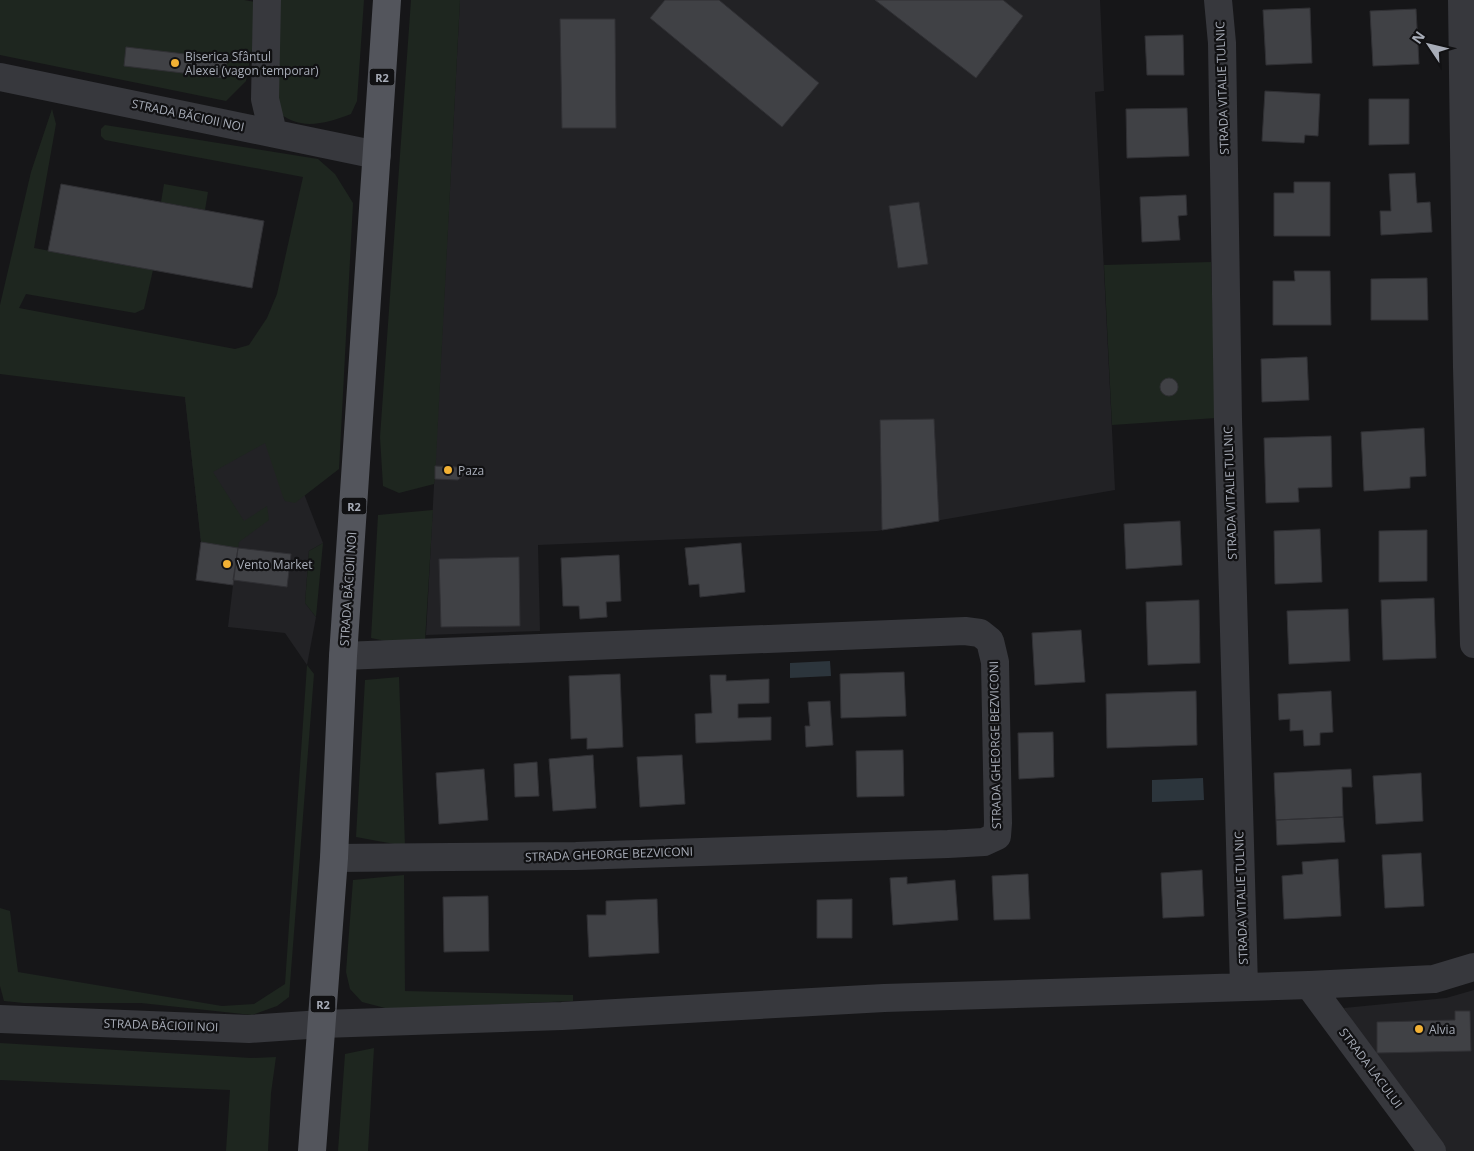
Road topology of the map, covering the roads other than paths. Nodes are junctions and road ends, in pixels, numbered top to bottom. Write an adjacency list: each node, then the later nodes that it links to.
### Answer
1 (267, 0): 7 (street)
2 (387, 0): 8 (main road, STRADA BĂCIOII NOI / R2)
3 (1218, 0): 14 (street, STRADA VITALIE TULNIC)
4 (1462, 0): 5 (street)
5 (1469, 34): 9 (street)
6 (0, 76): 7 (street, STRADA BĂCIOII NOI)
7 (273, 132): 8 (street, STRADA BĂCIOII NOI)
8 (377, 154): 10 (main road, STRADA BĂCIOII NOI / R2)
9 (1474, 644)
10 (343, 656): 11 (main road, STRADA BĂCIOII NOI / R2); 11 (street, STRADA GHEORGE BEZVICONI)
11 (334, 858): 16 (main road, STRADA BĂCIOII NOI / R2)
12 (1474, 967): 13 (street)
13 (1309, 985): 14 (street); 18 (street, STRADA LACULUI)
14 (1244, 986): 16 (street)
15 (0, 1019): 16 (street, STRADA BĂCIOII NOI)
16 (322, 1024): 17 (main road, STRADA BĂCIOII NOI / R2)
17 (312, 1151)
18 (1432, 1151)

